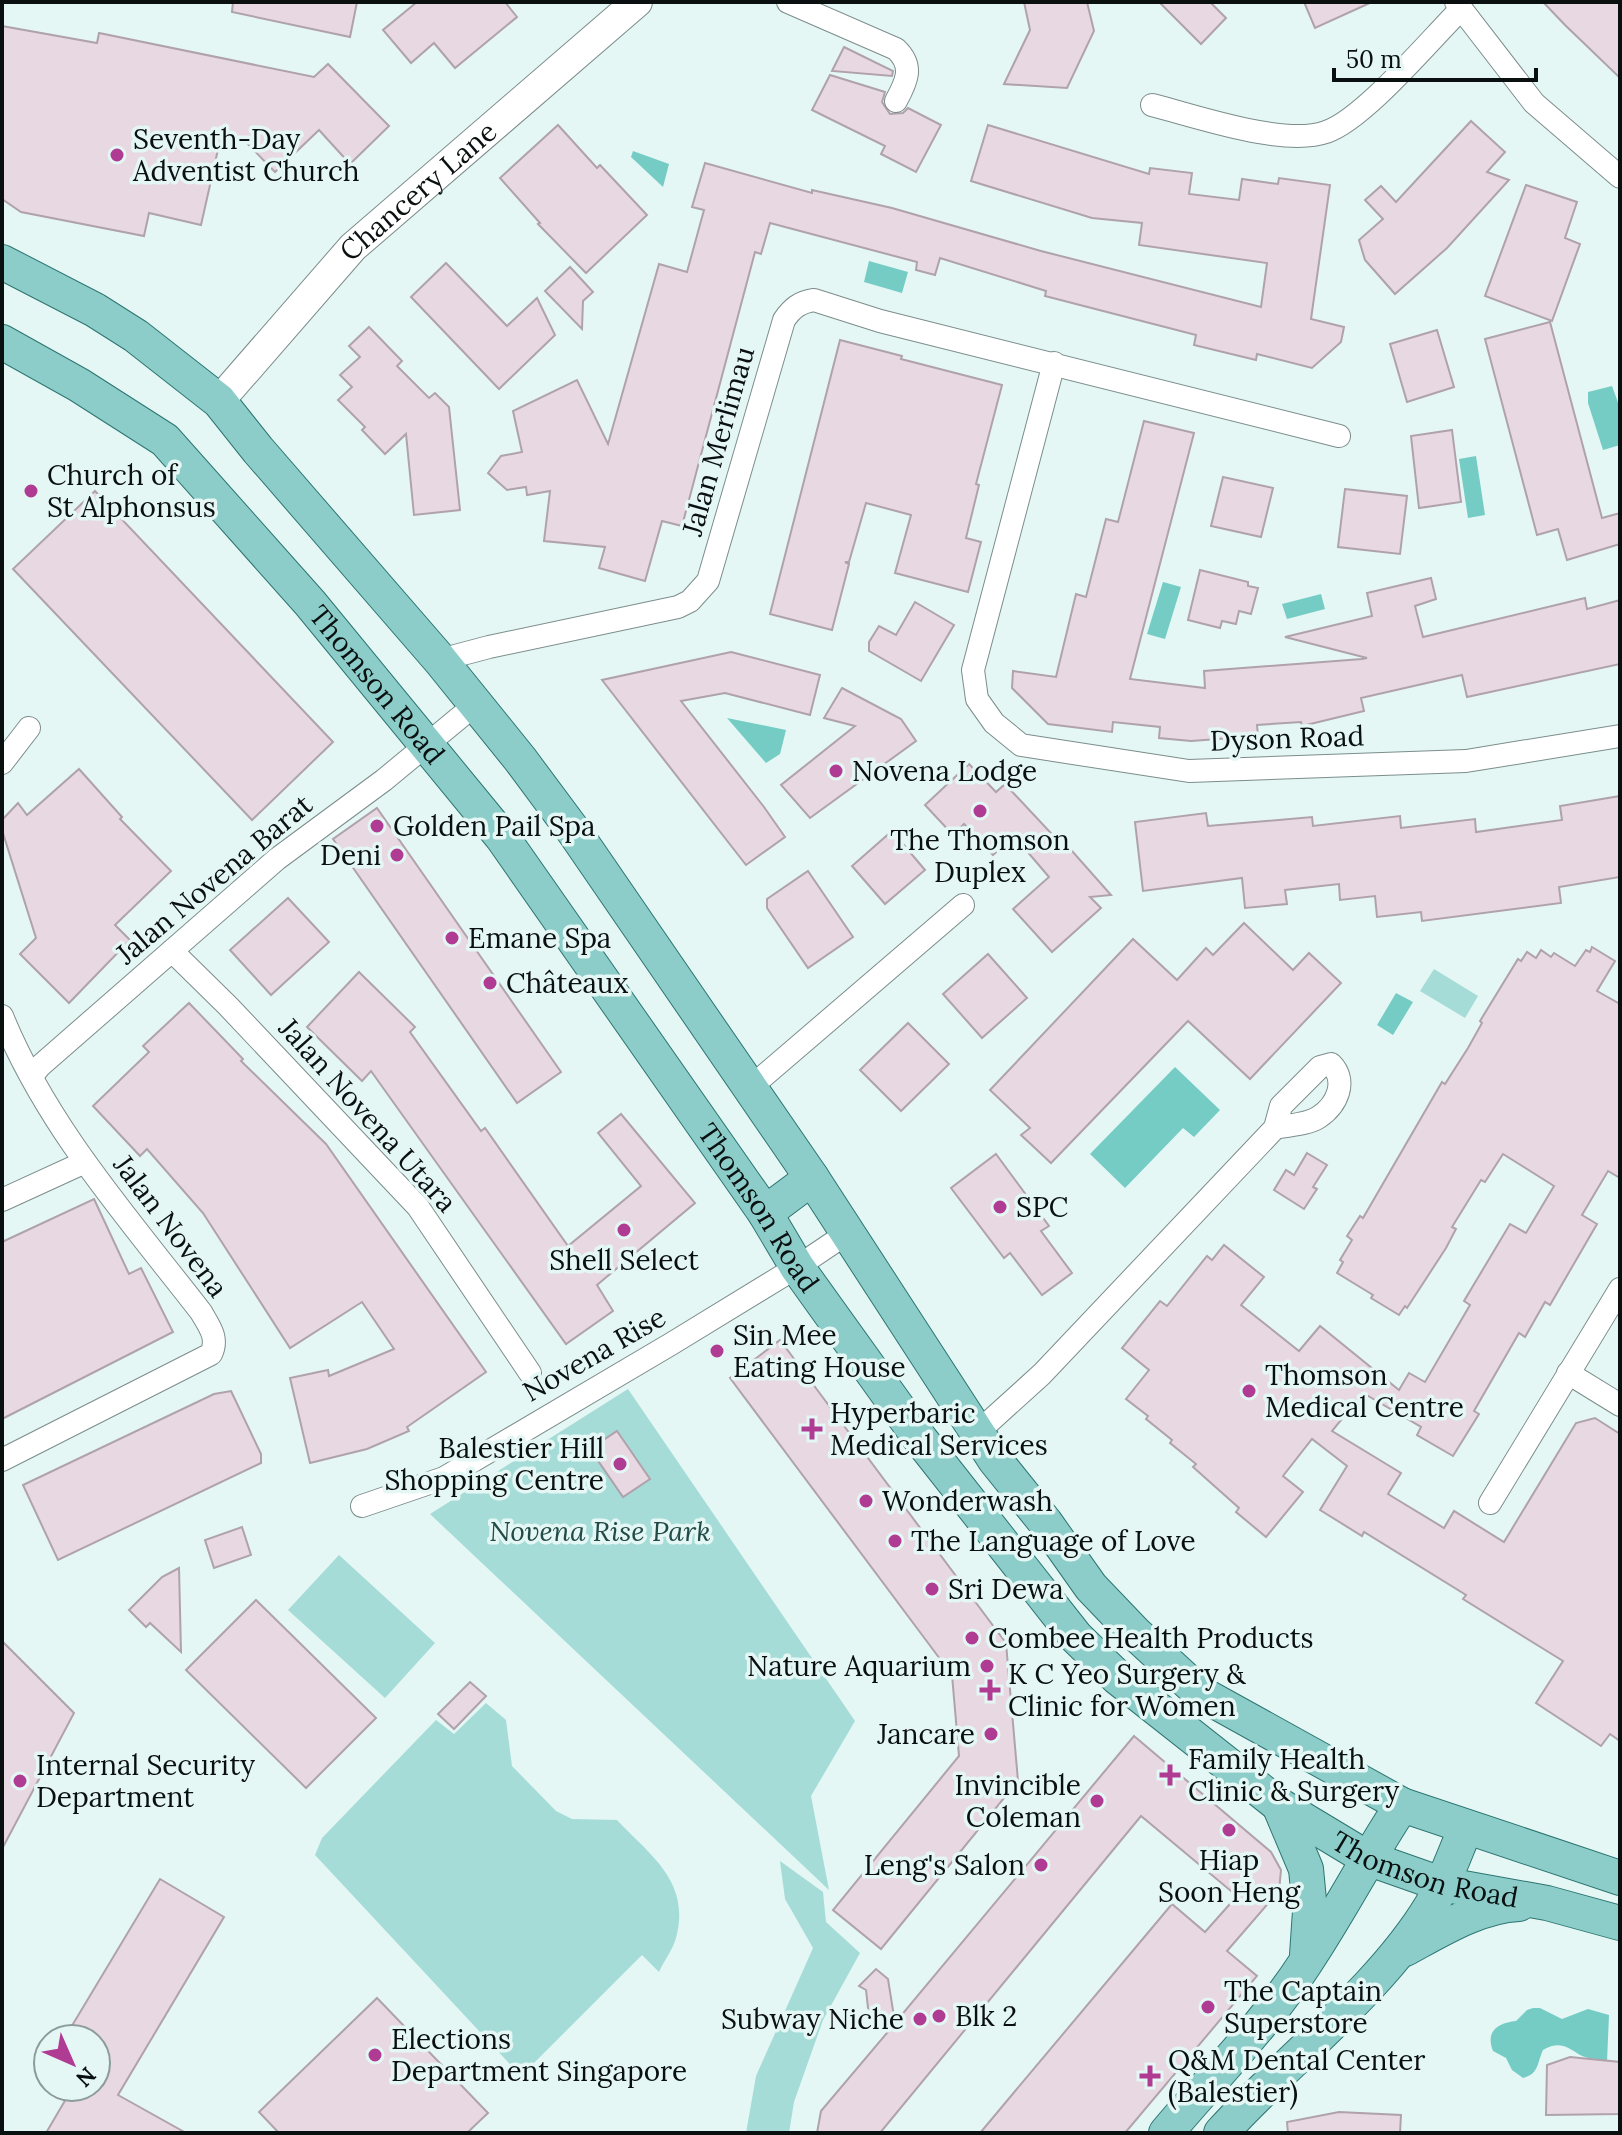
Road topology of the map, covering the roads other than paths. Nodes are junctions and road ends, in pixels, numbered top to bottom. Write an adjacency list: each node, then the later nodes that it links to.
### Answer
1 (637, 2): 10 (street, Chancery Lane)
2 (788, 2): 4 (street)
3 (1458, 6): 5 (street); 6 (street)
4 (896, 101)
5 (1152, 105)
6 (1620, 177)
7 (2, 262): 10 (main road, Thomson Road)
8 (2, 342): 16 (main road, Thomson Road)
9 (1054, 363): 11 (street, Jalan Merlimau); 12 (street, Jalan Merlimau); 15 (street, Dyson Road)
10 (219, 401): 12 (main road, Thomson Road)
11 (1339, 436)
12 (440, 660): 13 (main road, Thomson Road)
13 (476, 704): 16 (street, Jalan Novena Barat); 22 (main road, Thomson Road)
14 (29, 728): 17 (street)
15 (1620, 736)
16 (428, 745): 19 (street, Jalan Novena Barat); 27 (main road, Thomson Road)
17 (2, 763)
18 (963, 905): 22 (street)
19 (172, 951): 21 (street, Jalan Novena Barat); 31 (street, Jalan Novena Utara)
20 (2, 1016): 21 (street, Jalan Novena)
21 (32, 1076): 24 (street, Jalan Novena)
22 (751, 1087): 25 (main road, Thomson Road)
23 (1275, 1128): 34 (street)
24 (85, 1162): 26 (street); 35 (street, Jalan Novena)
25 (812, 1178): 27 (main road); 28 (main road, Thomson Road)
26 (2, 1200)
27 (765, 1213): 29 (main road, Thomson Road)
28 (846, 1234): 29 (street, Novena Rise); 34 (main road, Thomson Road)
29 (797, 1267): 37 (street, Novena Rise); 39 (main road, Thomson Road)
30 (1620, 1289): 32 (street)
31 (530, 1373)
32 (1568, 1373): 33 (street); 36 (street)
33 (1620, 1405)
34 (978, 1432): 38 (main road, Thomson Road)
35 (2, 1460)
36 (1490, 1503)
37 (362, 1506)
38 (1250, 1719): 39 (main road); 40 (main road, Thomson Road)
39 (1274, 1801): 42 (main road, Thomson Road); 48 (main road)
40 (1402, 1805): 41 (main road, Thomson Road); 42 (main road)
41 (1466, 1827): 43 (main road, Thomson Road); 44 (main road)
42 (1367, 1858): 44 (main road, Thomson Road); 48 (main road)
43 (1620, 1878)
44 (1441, 1884): 45 (main road, Thomson Road); 47 (main road)
45 (1547, 1903): 46 (main road, Thomson Road); 47 (main road)
46 (1620, 1923)
47 (1397, 1953): 50 (main road)
48 (1306, 1963): 49 (main road)
49 (1166, 2133)
50 (1221, 2133)

